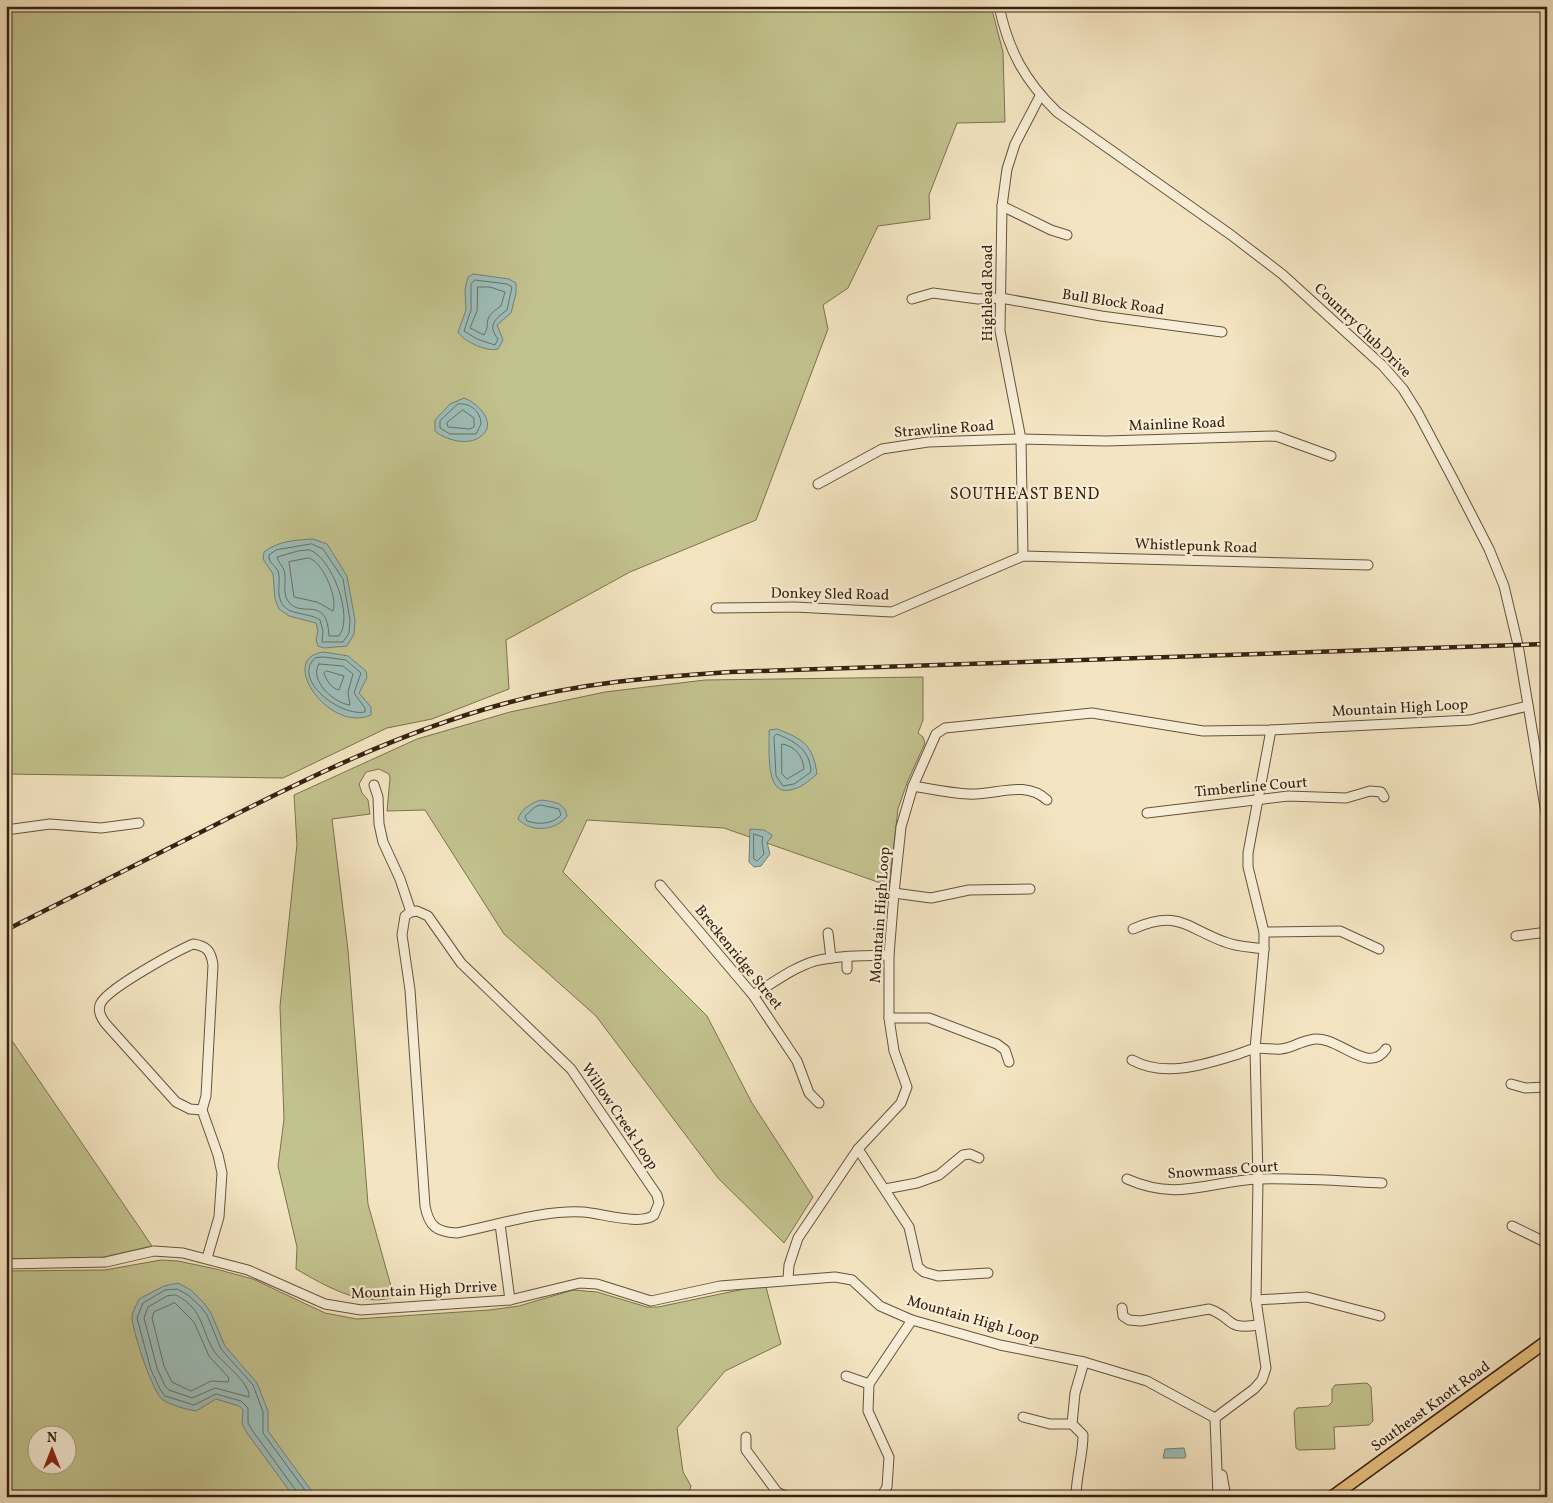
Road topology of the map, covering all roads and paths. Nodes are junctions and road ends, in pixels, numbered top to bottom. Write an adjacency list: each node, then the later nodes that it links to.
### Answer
1 (999, 6): 2 (street, Country Club Drive)
2 (1040, 96): 3 (street, Highlead Road); 14 (street, Country Club Drive)
3 (1002, 206): 4 (street); 5 (street, Highlead Road)
4 (1067, 235)
5 (1001, 298): 6 (street, Bull Block Road); 7 (street, Bull Block Road); 8 (street, Highlead Road)
6 (912, 299)
7 (1222, 332)
8 (1021, 439): 9 (street, Mainline Road); 10 (street, Strawline Road); 11 (street, Highlead Road)
9 (1331, 456)
10 (818, 484)
11 (1022, 556): 12 (street, Whistlepunk Road); 13 (street, Donkey Sled Road)
12 (1368, 565)
13 (716, 608)
14 (1528, 706): 15 (street, Mountain High Loop); 22 (street, Country Club Drive)
15 (1272, 730): 17 (street, Mountain High Loop); 19 (street)
16 (374, 785): 28 (street)
17 (913, 786): 20 (street); 27 (street, Mountain High Loop)
18 (1384, 797): 19 (street, Timberline Court)
19 (1257, 799): 21 (street, Timberline Court); 30 (street)
20 (1047, 800)
21 (1147, 813)
22 (1547, 819)
23 (139, 823): 24 (street)
24 (6, 830)
25 (660, 885): 40 (street, Breckenridge Street)
26 (1030, 888): 27 (street)
27 (894, 893): 36 (street, Mountain High Loop)
28 (411, 912): 56 (street, Willow Creek Loop); 56 (street, Willow Creek Loop)
29 (1133, 929): 34 (street)
30 (1264, 932): 34 (street); 35 (street)
31 (1547, 932): 33 (street)
32 (828, 933): 38 (street)
33 (1516, 936)
34 (1264, 948): 42 (street)
35 (1379, 949)
36 (889, 955): 37 (street); 41 (street, Mountain High Loop)
37 (847, 957): 38 (street); 39 (street)
38 (831, 958): 40 (street)
39 (846, 969)
40 (753, 995): 48 (street, Breckenridge Street)
41 (889, 1018): 45 (street); 50 (street, Mountain High Loop)
42 (1255, 1048): 43 (street); 44 (street); 53 (street)
43 (1386, 1049)
44 (1132, 1060)
45 (1009, 1062)
46 (1511, 1084): 47 (street)
47 (1547, 1088)
48 (819, 1103)
49 (202, 1110): 49 (street); 59 (street)
50 (858, 1149): 55 (street); 62 (street, Mountain High Loop)
51 (979, 1158): 55 (street)
52 (1128, 1179): 53 (street, Snowmass Court)
53 (1258, 1179): 54 (street, Snowmass Court); 64 (street)
54 (1382, 1182)
55 (885, 1188): 61 (street)
56 (500, 1224): 63 (street)
57 (1512, 1226): 58 (street)
58 (1547, 1243)
59 (207, 1258): 60 (street, Mountain High Drrive); 63 (street, Mountain High Drrive)
60 (6, 1264)
61 (988, 1273)
62 (788, 1279): 63 (street, Mountain High Drrive); 67 (street, Mountain High Loop)
63 (510, 1300)
64 (1256, 1300): 66 (street); 68 (street)
65 (1122, 1308): 68 (street)
66 (1380, 1316)
67 (912, 1320): 70 (street, Mountain High Loop); 72 (street)
68 (1258, 1325): 74 (street)
69 (1547, 1341): 83 (main road, Southeast Knott Road)
70 (1084, 1362): 74 (street, Mountain High Loop); 75 (street)
71 (846, 1376): 72 (street)
72 (869, 1384): 79 (street)
73 (1023, 1417): 75 (street)
74 (1215, 1418): 77 (street)
75 (1072, 1424): 80 (street)
76 (746, 1437): 78 (street)
77 (1218, 1463): 81 (street); 82 (street)
78 (787, 1497)
79 (881, 1497)
80 (1076, 1497)
81 (1218, 1497)
82 (1226, 1497)
83 (1332, 1497)

